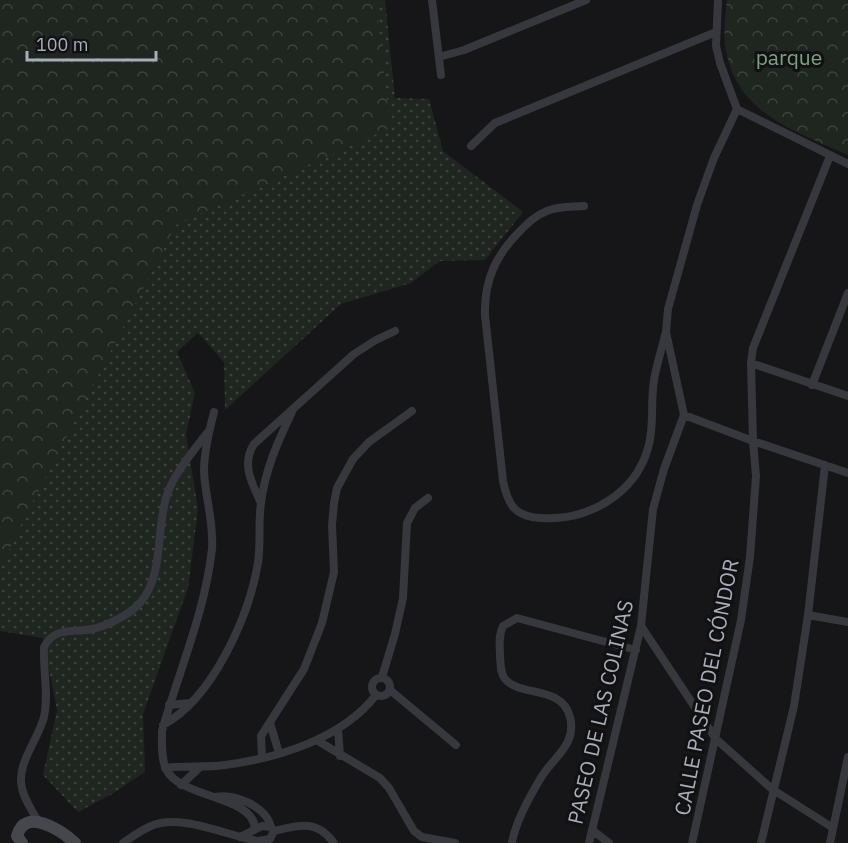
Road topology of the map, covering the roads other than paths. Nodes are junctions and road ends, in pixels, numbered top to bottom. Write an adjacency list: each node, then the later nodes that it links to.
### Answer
1 (432, 0): 5 (street)
2 (586, 0): 5 (street)
3 (718, 0): 4 (street)
4 (716, 32): 7 (street); 8 (street)
5 (439, 57): 6 (street)
6 (441, 75)
7 (736, 109): 9 (street); 14 (street)
8 (471, 146)
9 (830, 156): 10 (street); 15 (street, CALLE PASEO DEL CÓNDOR)
10 (848, 164)
11 (584, 206): 14 (street)
12 (848, 293): 16 (street)
13 (395, 331): 20 (street)
14 (666, 332): 21 (street)
15 (751, 363): 16 (street); 23 (street, CALLE PASEO DEL CÓNDOR)
16 (812, 385): 17 (street)
17 (848, 396)
18 (412, 411): 37 (street)
19 (214, 412): 22 (street)
20 (292, 412): 27 (street); 27 (street)
21 (684, 415): 23 (street); 30 (street, PASEO DE LAS COLINAS)
22 (210, 429): 36 (street); 52 (street)
23 (753, 441): 24 (street); 40 (street, CALLE PASEO DEL CÓNDOR)
24 (825, 465): 25 (street); 28 (street)
25 (848, 473)
26 (428, 498): 32 (street)
27 (261, 503): 35 (street)
28 (808, 615): 29 (street); 50 (street)
29 (848, 622)
30 (641, 626): 31 (street, PASEO DE LAS COLINAS); 40 (street)
31 (636, 650): 56 (street, PASEO DE LAS COLINAS); 65 (street)
32 (382, 677): 33 (street); 34 (street)
33 (390, 690): 34 (street); 42 (street)
34 (376, 695): 39 (street)
35 (190, 704): 36 (street); 38 (street)
36 (169, 705): 38 (street)
37 (270, 723): 43 (street); 45 (street)
38 (163, 725): 48 (street)
39 (338, 729): 41 (street); 44 (street)
40 (716, 739): 50 (street); 68 (street, CALLE PASEO DEL CÓNDOR)
41 (318, 741): 43 (street); 44 (street)
42 (456, 745)
43 (279, 753): 45 (street)
44 (340, 756): 64 (street)
45 (262, 757): 47 (street)
46 (848, 758): 53 (street)
47 (200, 767): 48 (street); 49 (street)
48 (165, 768): 49 (street)
49 (181, 784): 51 (street)
50 (772, 789): 53 (street); 69 (street)
51 (214, 797): 54 (street); 55 (street)
52 (38, 822): 57 (street); 59 (street)
53 (833, 828): 70 (street)
54 (255, 829): 55 (street); 58 (street)
55 (273, 829): 60 (street); 63 (street)
56 (592, 830): 66 (street, PASEO DE LAS COLINAS); 67 (street)
57 (61, 837): 61 (street)
58 (240, 837): 60 (street); 62 (street)
59 (19, 842)
60 (265, 842)
61 (75, 843)
62 (123, 843)
63 (334, 843)
64 (455, 843)
65 (512, 843)
66 (589, 843)
67 (609, 843)
68 (692, 843)
69 (761, 843)
70 (830, 843)

